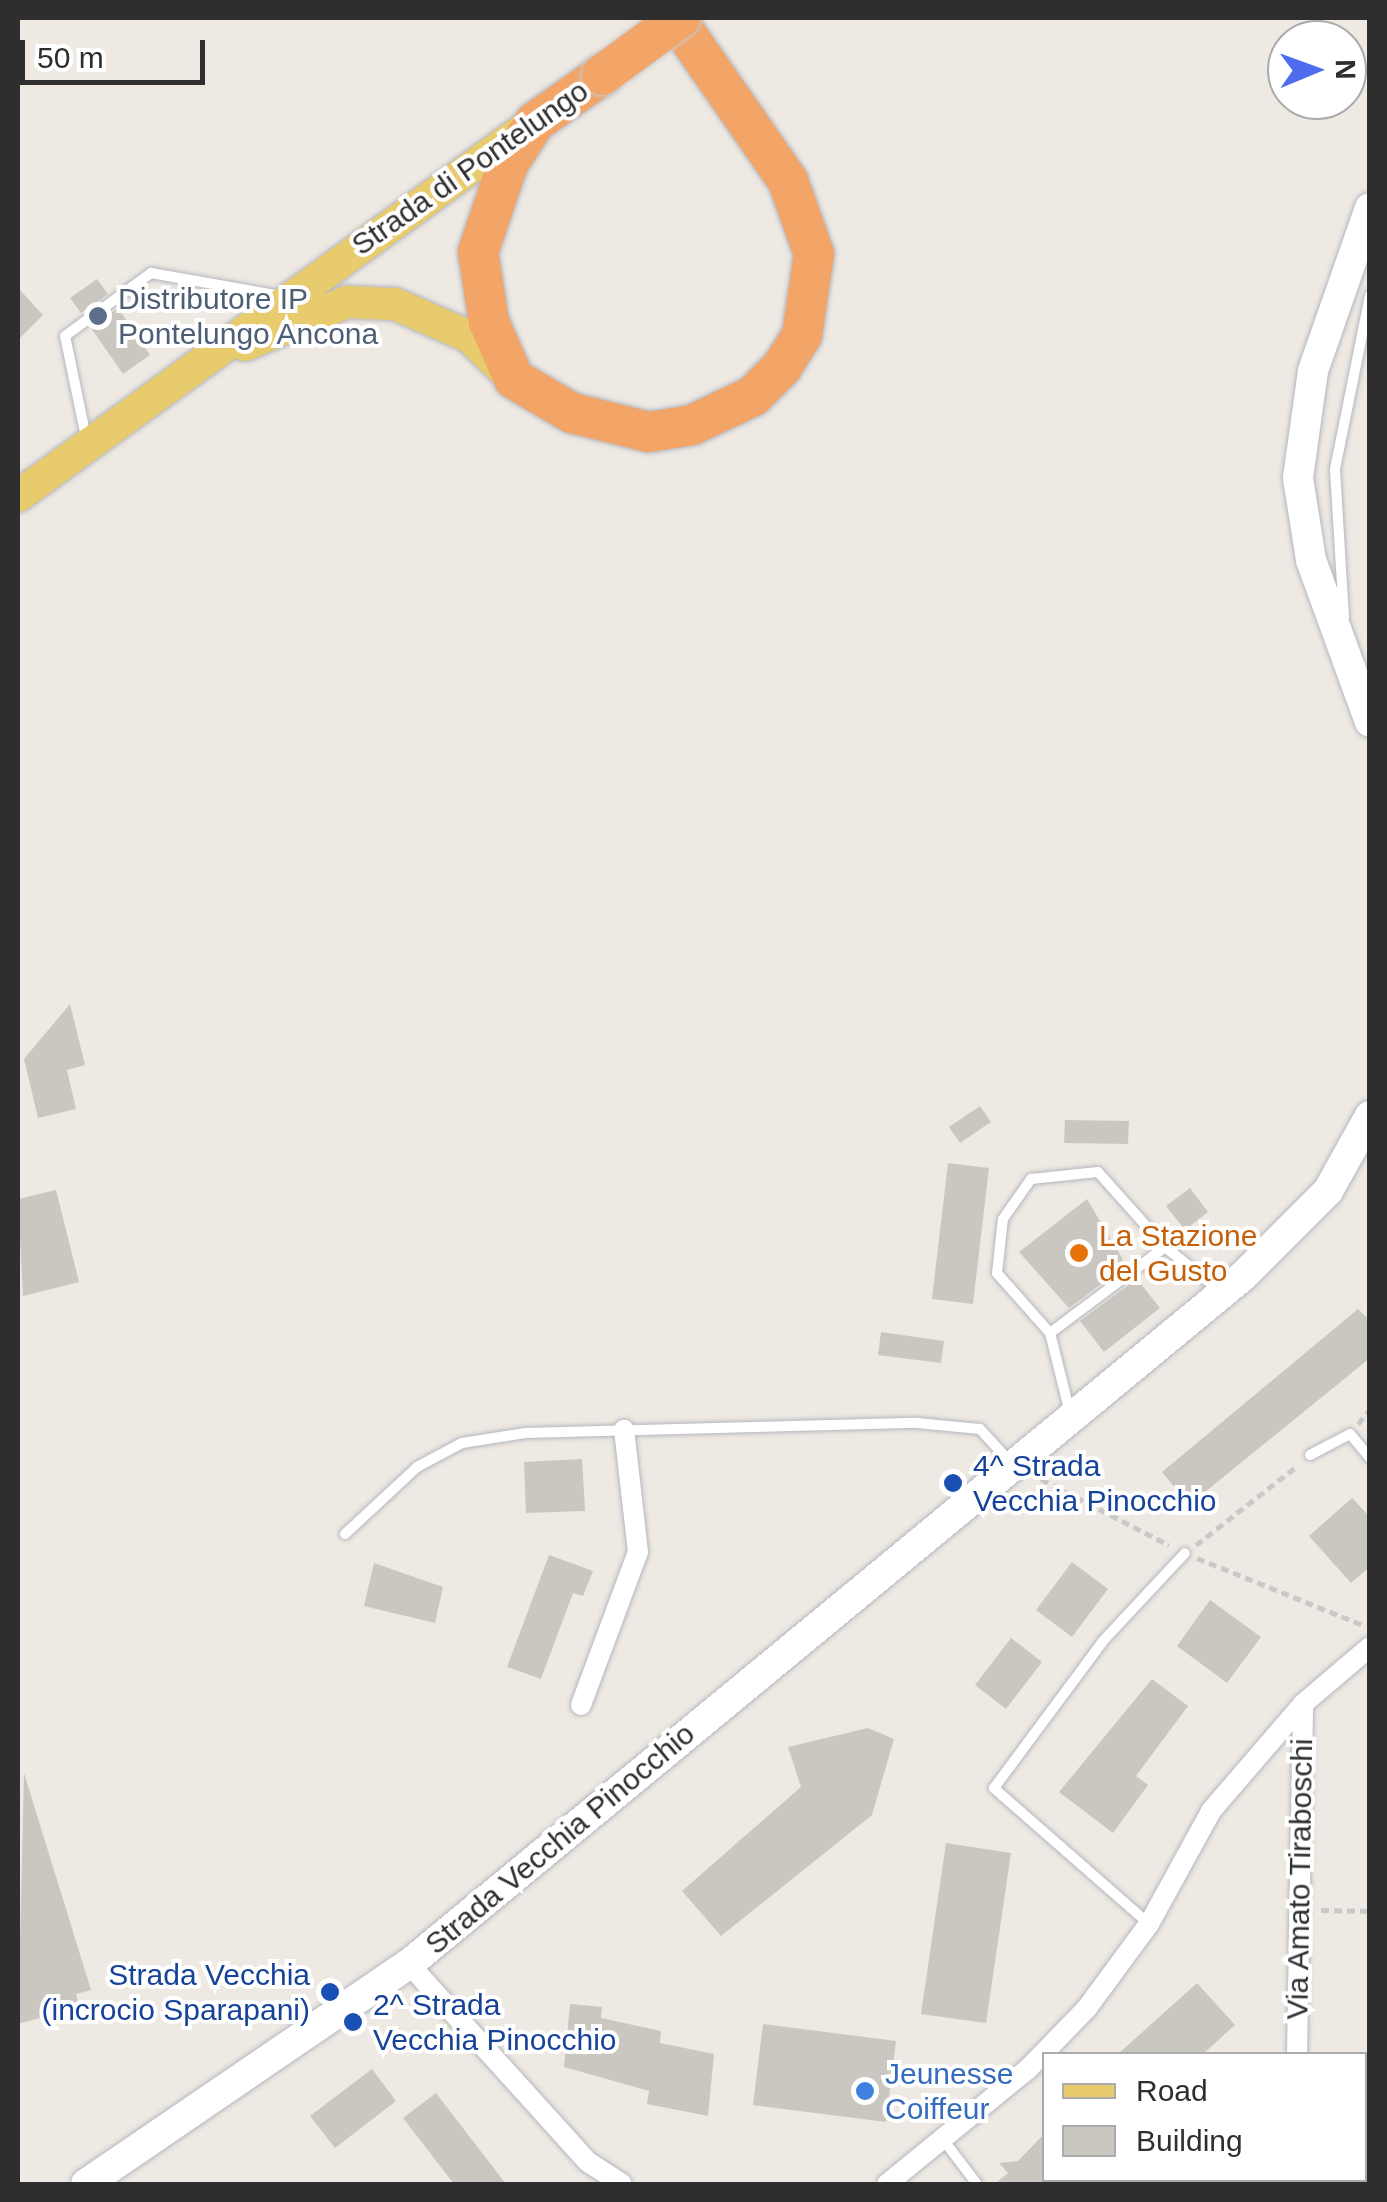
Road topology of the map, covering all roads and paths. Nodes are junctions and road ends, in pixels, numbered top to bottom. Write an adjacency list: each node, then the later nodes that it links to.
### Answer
1 (677, 18): 2 (highway, Strada di Pontelungo, bridge); 7 (highway)
2 (535, 122): 5 (main road, Strada di Pontelungo); 7 (highway)
3 (1370, 208): 10 (street)
4 (1370, 295): 10 (lane)
5 (288, 297): 6 (main road, Strada di Pontelungo); 8 (lane)
6 (199, 364): 7 (main road); 8 (main road, Strada di Pontelungo)
7 (514, 379)
8 (87, 442): 9 (main road, Strada di Pontelungo)
9 (18, 496)
10 (1346, 658): 11 (street)
11 (1370, 722)
12 (1370, 1116): 14 (street, Strada Vecchia Pinocchio)
13 (1165, 1248): 14 (lane); 15 (lane); 15 (lane)
14 (1243, 1276): 16 (street, Strada Vecchia Pinocchio)
15 (1050, 1333): 16 (lane)
16 (1067, 1420): 20 (street, Strada Vecchia Pinocchio)
17 (624, 1430): 20 (lane); 21 (lane); 25 (street)
18 (1310, 1455): 19 (lane); 22 (path)
19 (1370, 1458)
20 (1012, 1464): 29 (street, Strada Vecchia Pinocchio)
21 (345, 1534)
22 (1185, 1553): 28 (lane)
23 (1370, 1647): 24 (street)
24 (1303, 1704): 26 (street, Via Amato Tiraboschi); 28 (street)
25 (582, 1706)
26 (1303, 1909): 27 (path); 30 (street, Via Amato Tiraboschi)
27 (1370, 1911)
28 (1149, 1924): 31 (street)
29 (409, 1964): 32 (street, Strada Vecchia Pinocchio); 33 (street)
30 (1297, 2052)
31 (945, 2142): 34 (street); 35 (lane)
32 (86, 2184)
33 (622, 2184)
34 (886, 2184)
35 (977, 2184)

